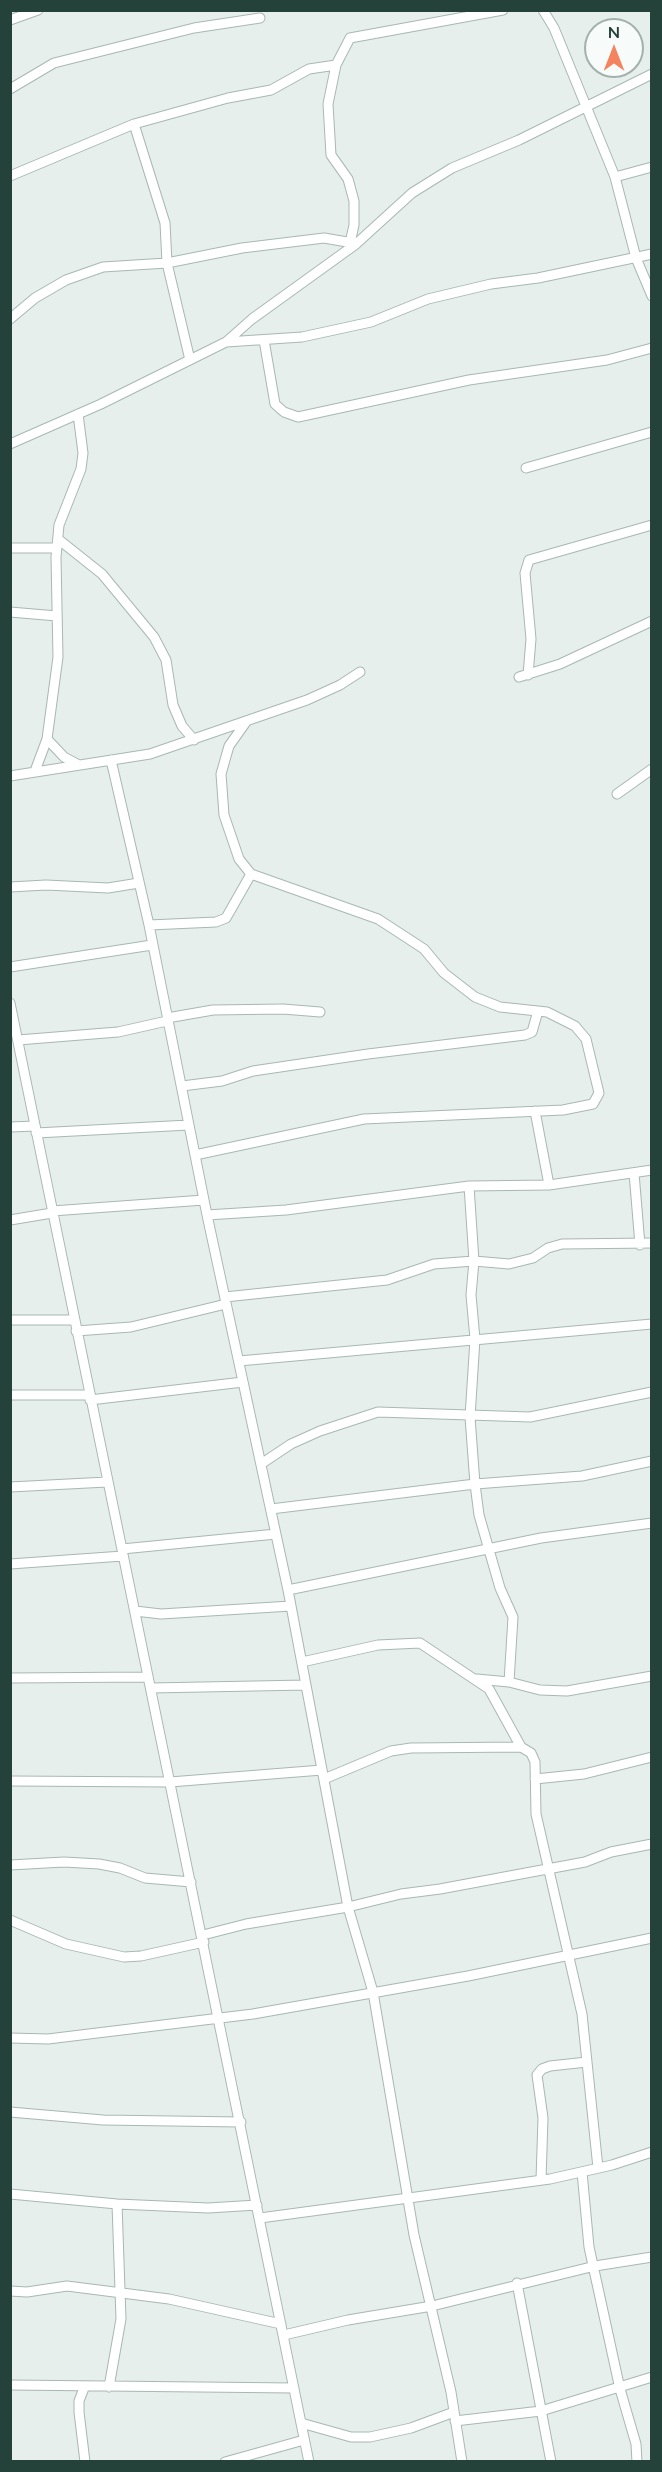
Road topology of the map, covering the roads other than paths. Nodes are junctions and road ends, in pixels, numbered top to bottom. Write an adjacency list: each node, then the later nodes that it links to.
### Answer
1 (38, 10): 5 (street)
2 (503, 10): 6 (street)
3 (543, 10): 9 (street)
4 (261, 18): 8 (street)
5 (10, 20)
6 (336, 65): 10 (street); 14 (street)
7 (651, 74): 9 (street)
8 (10, 89)
9 (586, 107): 13 (street); 14 (street)
10 (134, 124): 12 (street); 17 (street)
11 (651, 167): 13 (street)
12 (10, 176)
13 (615, 177): 16 (street)
14 (353, 243): 17 (street); 21 (street)
15 (651, 254): 16 (street)
16 (636, 258): 18 (street); 20 (street)
17 (167, 263): 19 (street); 23 (street)
18 (651, 296)
19 (10, 319)
20 (264, 340): 21 (street); 22 (street)
21 (226, 342): 23 (street)
22 (651, 348)
23 (190, 360): 24 (street)
24 (78, 414): 26 (street); 29 (street)
25 (651, 432): 27 (street)
26 (10, 444)
27 (526, 468)
28 (651, 525): 33 (street)
29 (57, 544): 30 (street); 32 (street); 37 (street)
30 (10, 548)
31 (10, 612): 32 (street)
32 (57, 616): 36 (street)
33 (651, 621)
34 (360, 672): 35 (street)
35 (246, 722): 37 (street); 44 (street)
36 (47, 739): 39 (street); 41 (street)
37 (194, 740): 38 (street)
38 (111, 760): 39 (street); 45 (street)
39 (79, 765): 41 (street)
40 (651, 769): 43 (street)
41 (35, 771): 42 (street)
42 (10, 776)
43 (617, 794)
44 (251, 874): 47 (street); 51 (street)
45 (139, 883): 46 (street); 47 (street)
46 (10, 887)
47 (149, 925): 48 (street)
48 (152, 945): 49 (street); 53 (street)
49 (10, 967)
50 (10, 1003): 54 (street)
51 (538, 1011): 55 (street); 56 (street)
52 (320, 1012): 53 (street)
53 (167, 1019): 54 (street); 55 (street)
54 (15, 1036): 59 (street)
55 (182, 1086): 57 (street)
56 (535, 1111): 60 (street); 63 (street)
57 (189, 1125): 59 (street); 60 (street)
58 (10, 1127): 59 (street)
59 (36, 1130): 66 (street)
60 (195, 1155): 65 (street)
61 (651, 1170): 62 (street)
62 (633, 1173): 63 (street); 70 (street)
63 (549, 1185): 64 (street)
64 (469, 1186): 67 (street); 71 (street)
65 (204, 1200): 66 (street); 67 (street)
66 (52, 1212): 68 (street); 74 (street)
67 (207, 1215): 72 (street)
68 (10, 1220)
69 (651, 1243): 70 (street)
70 (640, 1245): 71 (street)
71 (474, 1261): 72 (street); 77 (street)
72 (226, 1300): 76 (street); 78 (street)
73 (10, 1320): 74 (street)
74 (73, 1320): 76 (street)
75 (651, 1324): 77 (street)
76 (76, 1331): 82 (street)
77 (475, 1339): 78 (street); 83 (street)
78 (239, 1361): 79 (street)
79 (243, 1382): 82 (street); 85 (street)
80 (651, 1392): 83 (street)
81 (10, 1395): 82 (street)
82 (90, 1398): 86 (street)
83 (470, 1417): 85 (street); 87 (street)
84 (651, 1461): 87 (street)
85 (261, 1464): 89 (street)
86 (107, 1482): 88 (street); 93 (street)
87 (475, 1484): 89 (street); 92 (street)
88 (10, 1486)
89 (271, 1509): 91 (street)
90 (651, 1523): 92 (street)
91 (276, 1534): 93 (street); 95 (street)
92 (490, 1548): 95 (street); 103 (street)
93 (122, 1552): 94 (street); 97 (street)
94 (10, 1564)
95 (288, 1590): 96 (street)
96 (291, 1606): 97 (street); 98 (street)
97 (135, 1611): 100 (street)
98 (302, 1662): 102 (street); 104 (street)
99 (651, 1676): 103 (street)
100 (148, 1677): 101 (street); 105 (street)
101 (10, 1678)
102 (477, 1679): 103 (street); 106 (street)
103 (509, 1682)
104 (306, 1685): 105 (street); 108 (street)
105 (151, 1688): 111 (street)
106 (521, 1747): 108 (street); 109 (street)
107 (651, 1756): 109 (street)
108 (323, 1775): 111 (street); 116 (street)
109 (535, 1779): 114 (street)
110 (10, 1781): 111 (street)
111 (170, 1782): 115 (street)
112 (651, 1844): 114 (street)
113 (10, 1864): 115 (street)
114 (547, 1869): 116 (street); 120 (street)
115 (192, 1882): 118 (street)
116 (348, 1907): 118 (street); 121 (street)
117 (10, 1920): 118 (street)
118 (203, 1938): 122 (street)
119 (651, 1938): 120 (street)
120 (570, 1953): 121 (street); 124 (street)
121 (373, 1992): 122 (street); 132 (street)
122 (220, 2016): 123 (street); 126 (street)
123 (10, 2038)
124 (587, 2061): 128 (street); 130 (street)
125 (10, 2112): 126 (street)
126 (241, 2122): 134 (street)
127 (651, 2152): 128 (street)
128 (598, 2168): 129 (street)
129 (582, 2172): 130 (street); 137 (street)
130 (541, 2180): 132 (street)
131 (10, 2194): 133 (street)
132 (408, 2198): 135 (street); 141 (street)
133 (117, 2204): 134 (street); 140 (street)
134 (257, 2205): 135 (street)
135 (260, 2218): 142 (street)
136 (651, 2257): 137 (street)
137 (595, 2266): 138 (street); 149 (street)
138 (517, 2283): 141 (street); 150 (street)
139 (10, 2291): 140 (street)
140 (120, 2295): 142 (street); 147 (street)
141 (432, 2306): 143 (street); 151 (street)
142 (281, 2324): 143 (street)
143 (284, 2335): 148 (street)
144 (651, 2377): 149 (street)
145 (10, 2385): 146 (street)
146 (84, 2388): 147 (street); 154 (street)
147 (109, 2388): 148 (street)
148 (294, 2388): 152 (street)
149 (620, 2389): 150 (street); 159 (street)
150 (541, 2411): 151 (street); 158 (street)
151 (454, 2416): 152 (street); 157 (street)
152 (301, 2422): 153 (street)
153 (304, 2440): 155 (street); 156 (street)
154 (85, 2462)
155 (225, 2462)
156 (309, 2462)
157 (462, 2462)
158 (551, 2462)
159 (637, 2462)

